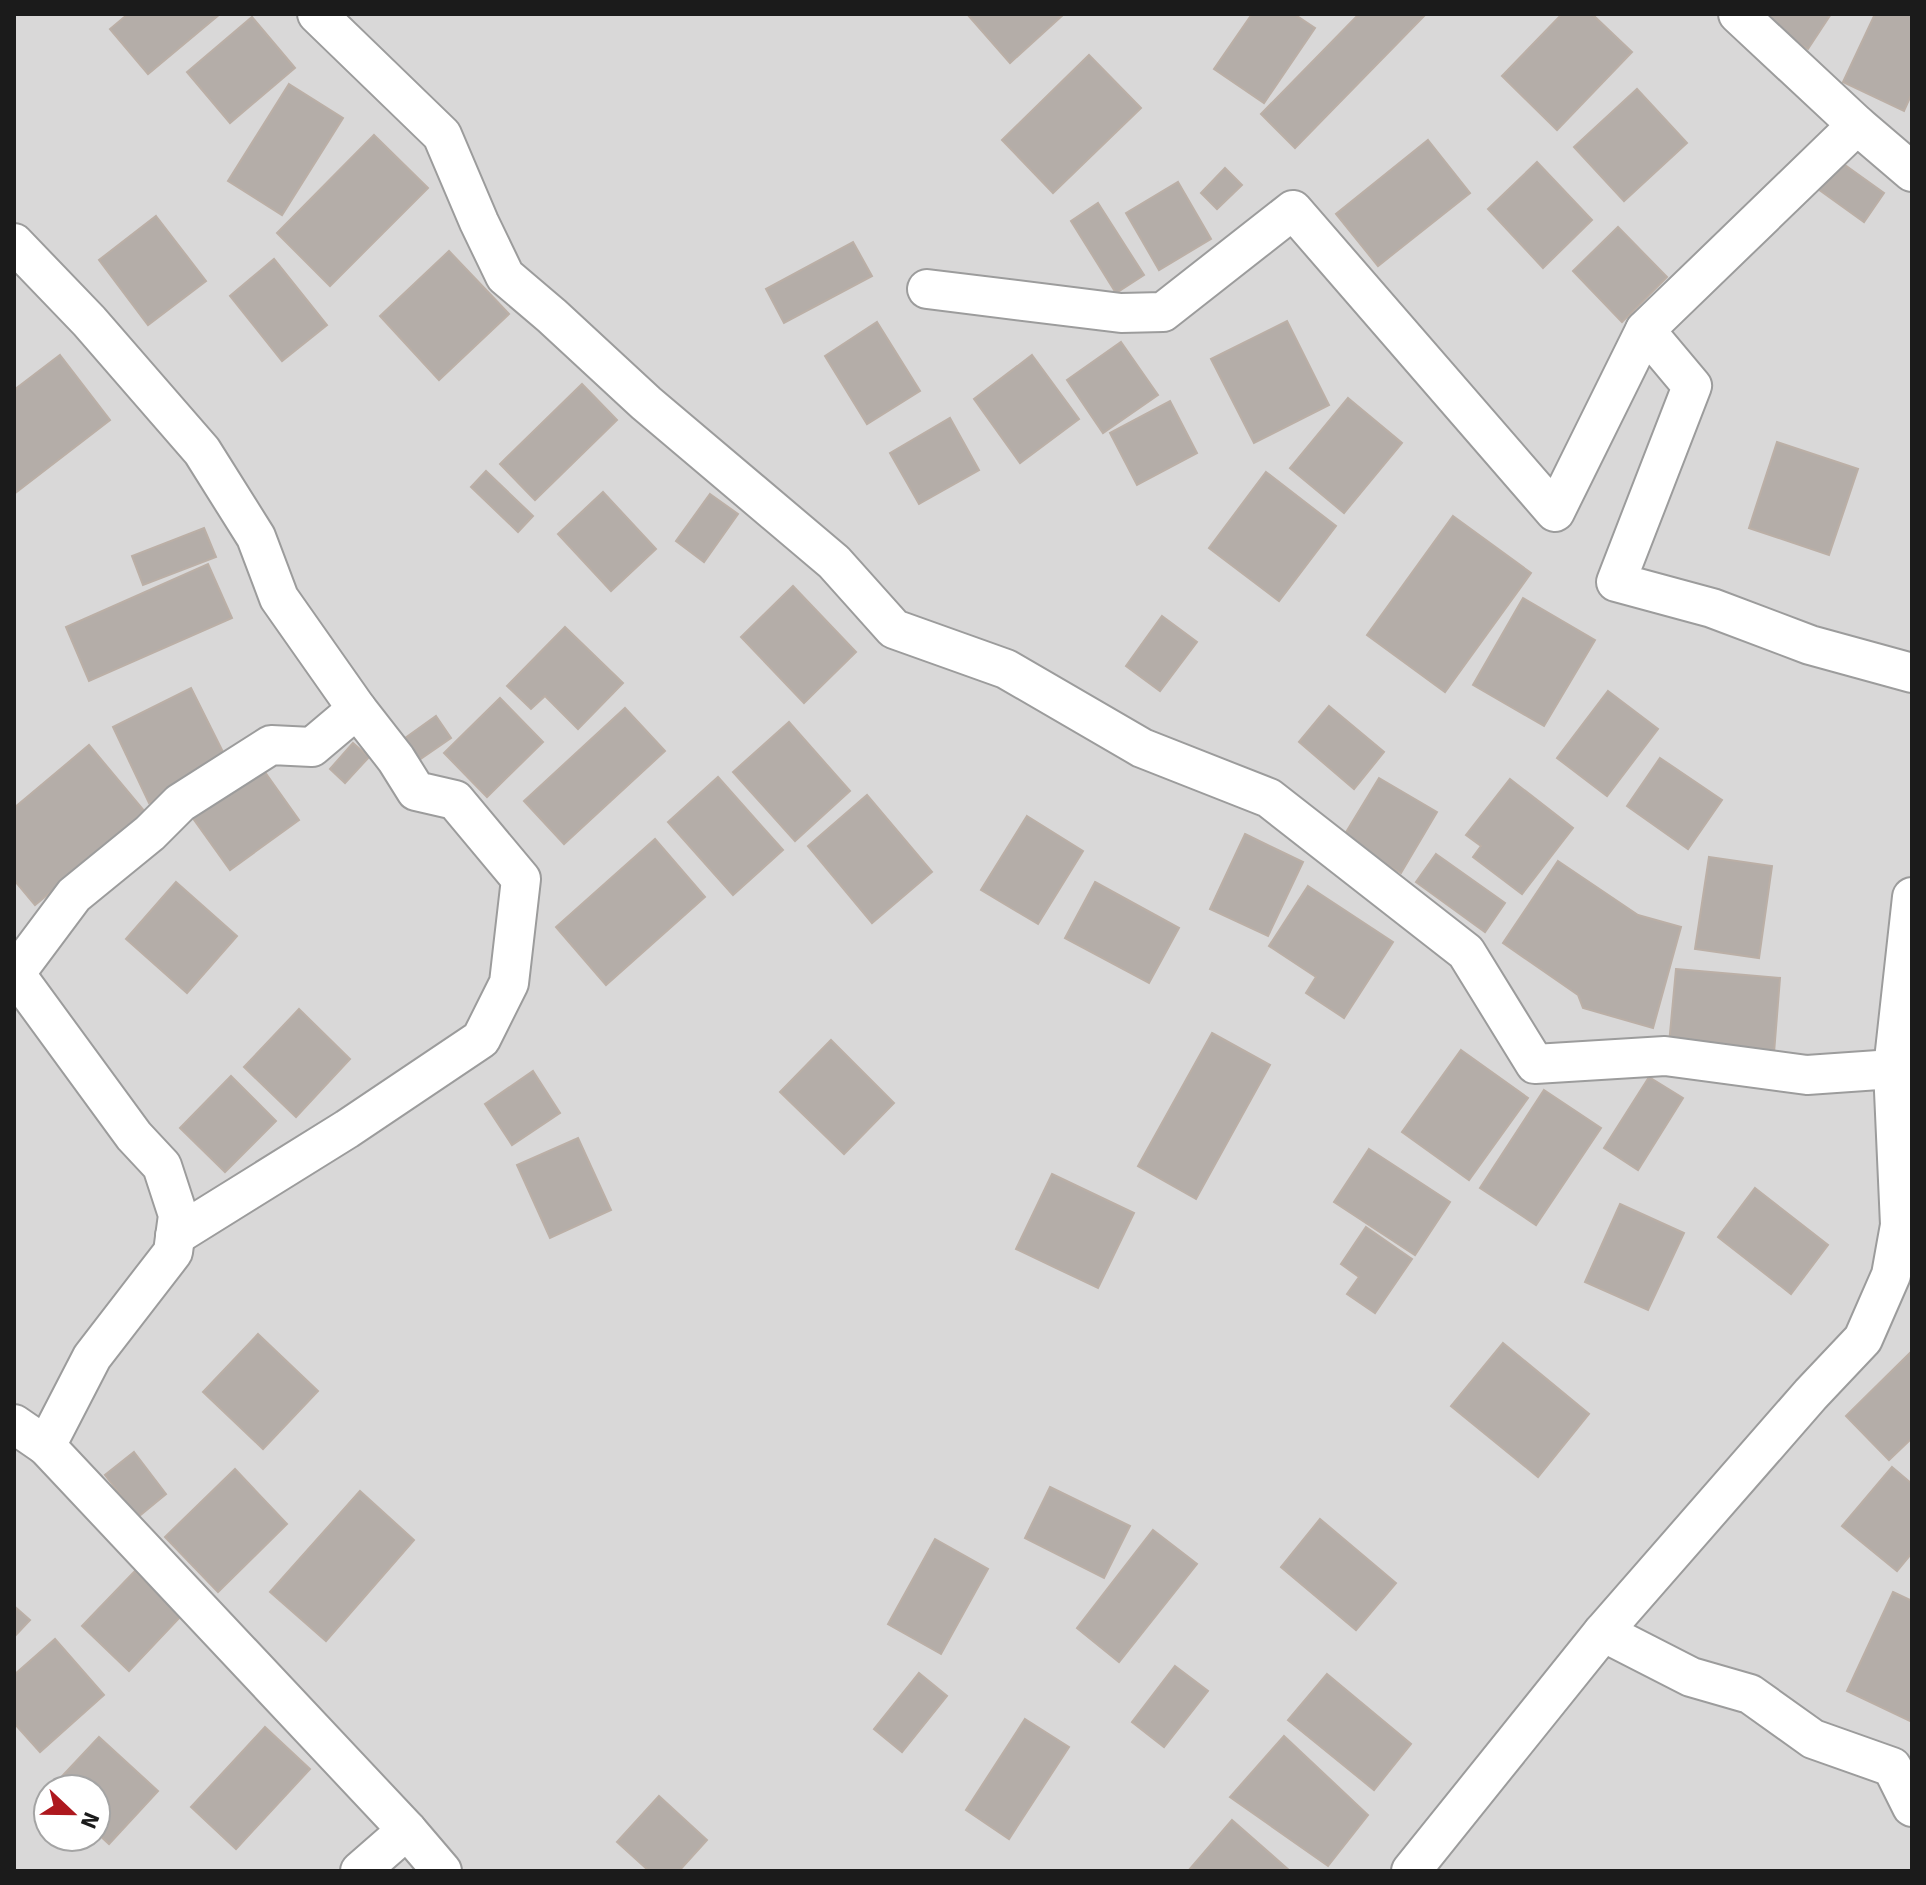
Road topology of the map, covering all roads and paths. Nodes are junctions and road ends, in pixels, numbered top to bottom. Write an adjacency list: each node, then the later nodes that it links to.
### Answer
1 (317, 14): 12 (street)
2 (1738, 14): 3 (street)
3 (1857, 125): 4 (street); 7 (street)
4 (1912, 172)
5 (14, 243): 9 (street)
6 (927, 289): 7 (street)
7 (1645, 330): 8 (street)
8 (1912, 673)
9 (357, 709): 11 (street); 13 (street)
10 (1912, 897): 12 (street)
11 (15, 973): 13 (street)
12 (1893, 1069): 15 (street)
13 (175, 1236): 17 (street)
14 (1912, 1289): 15 (street)
15 (1863, 1339): 18 (street)
16 (14, 1424): 17 (street)
17 (46, 1446): 20 (street)
18 (1603, 1632): 19 (street); 23 (street)
19 (1912, 1807)
20 (407, 1830): 21 (street); 22 (street)
21 (360, 1871)
22 (442, 1871)
23 (1411, 1871)

